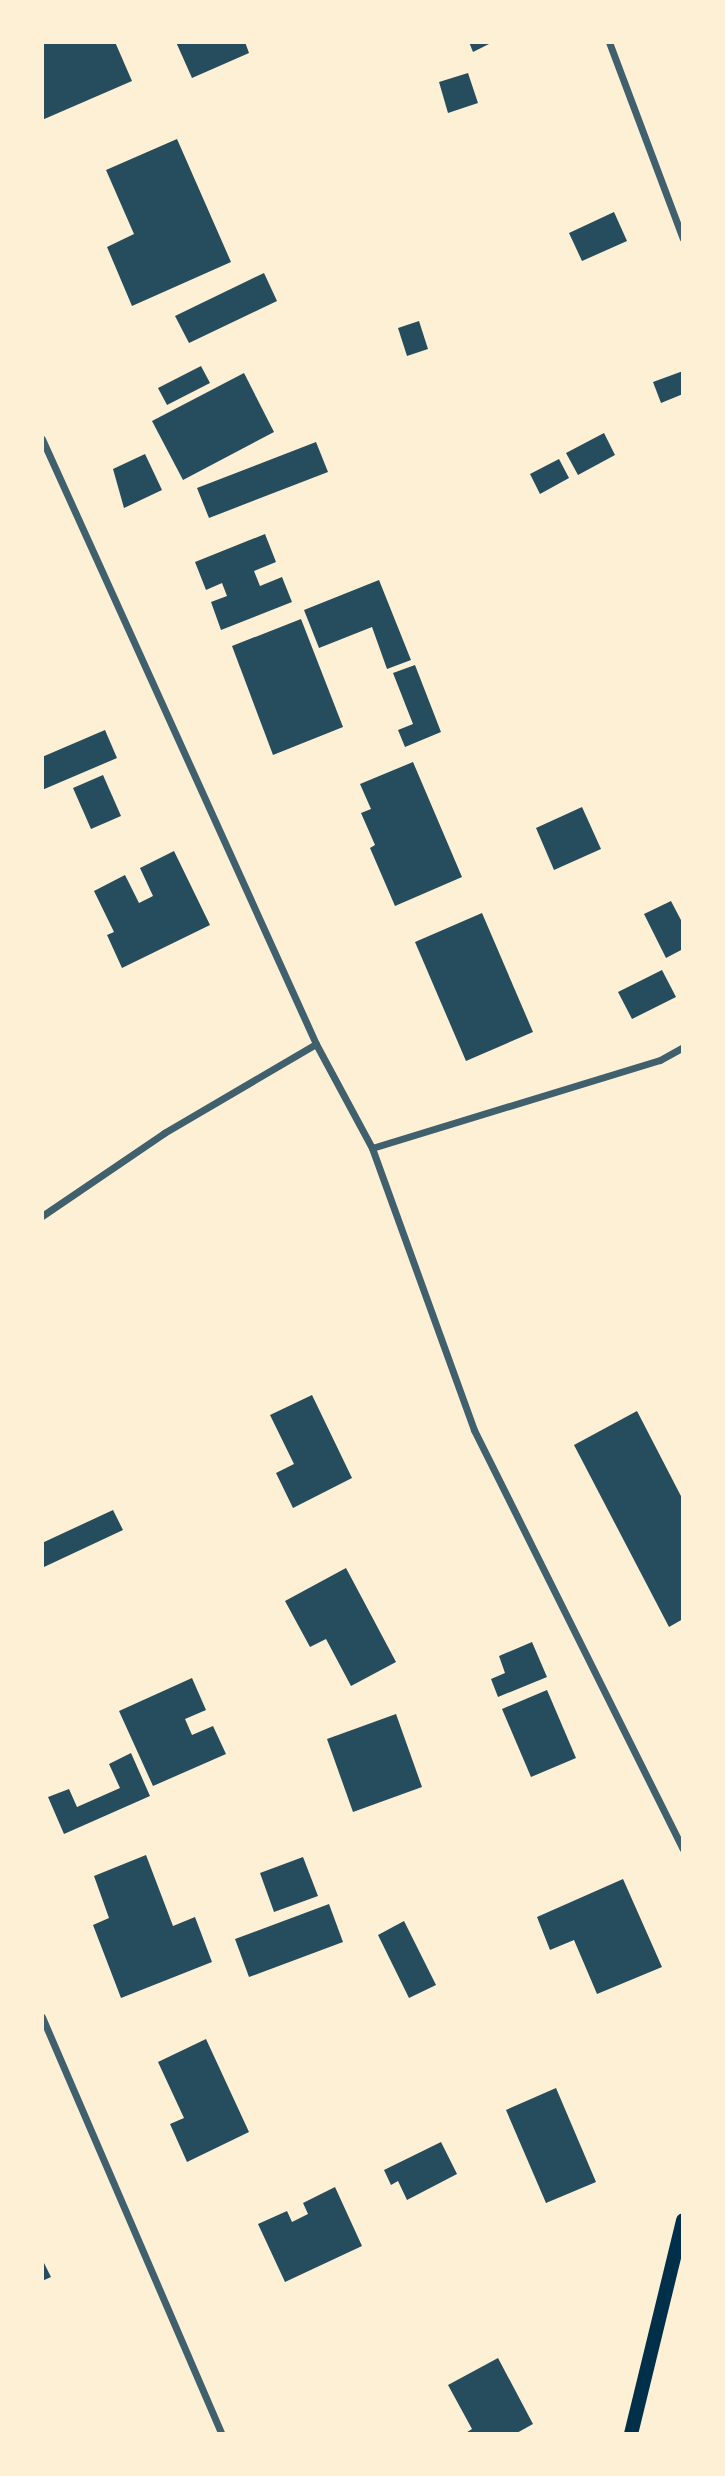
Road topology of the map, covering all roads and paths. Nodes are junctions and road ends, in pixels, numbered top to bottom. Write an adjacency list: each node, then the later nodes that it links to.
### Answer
1 (610, 42): 2 (street)
2 (683, 239)
3 (42, 439): 4 (street)
4 (45, 456): 5 (street)
5 (316, 1044): 7 (street); 8 (street)
6 (683, 1047): 7 (street)
7 (372, 1148): 9 (street)
8 (42, 1216)
9 (683, 1849)
10 (42, 2017): 12 (street)
11 (683, 2220): 13 (main road)
12 (222, 2434)
13 (631, 2434)

